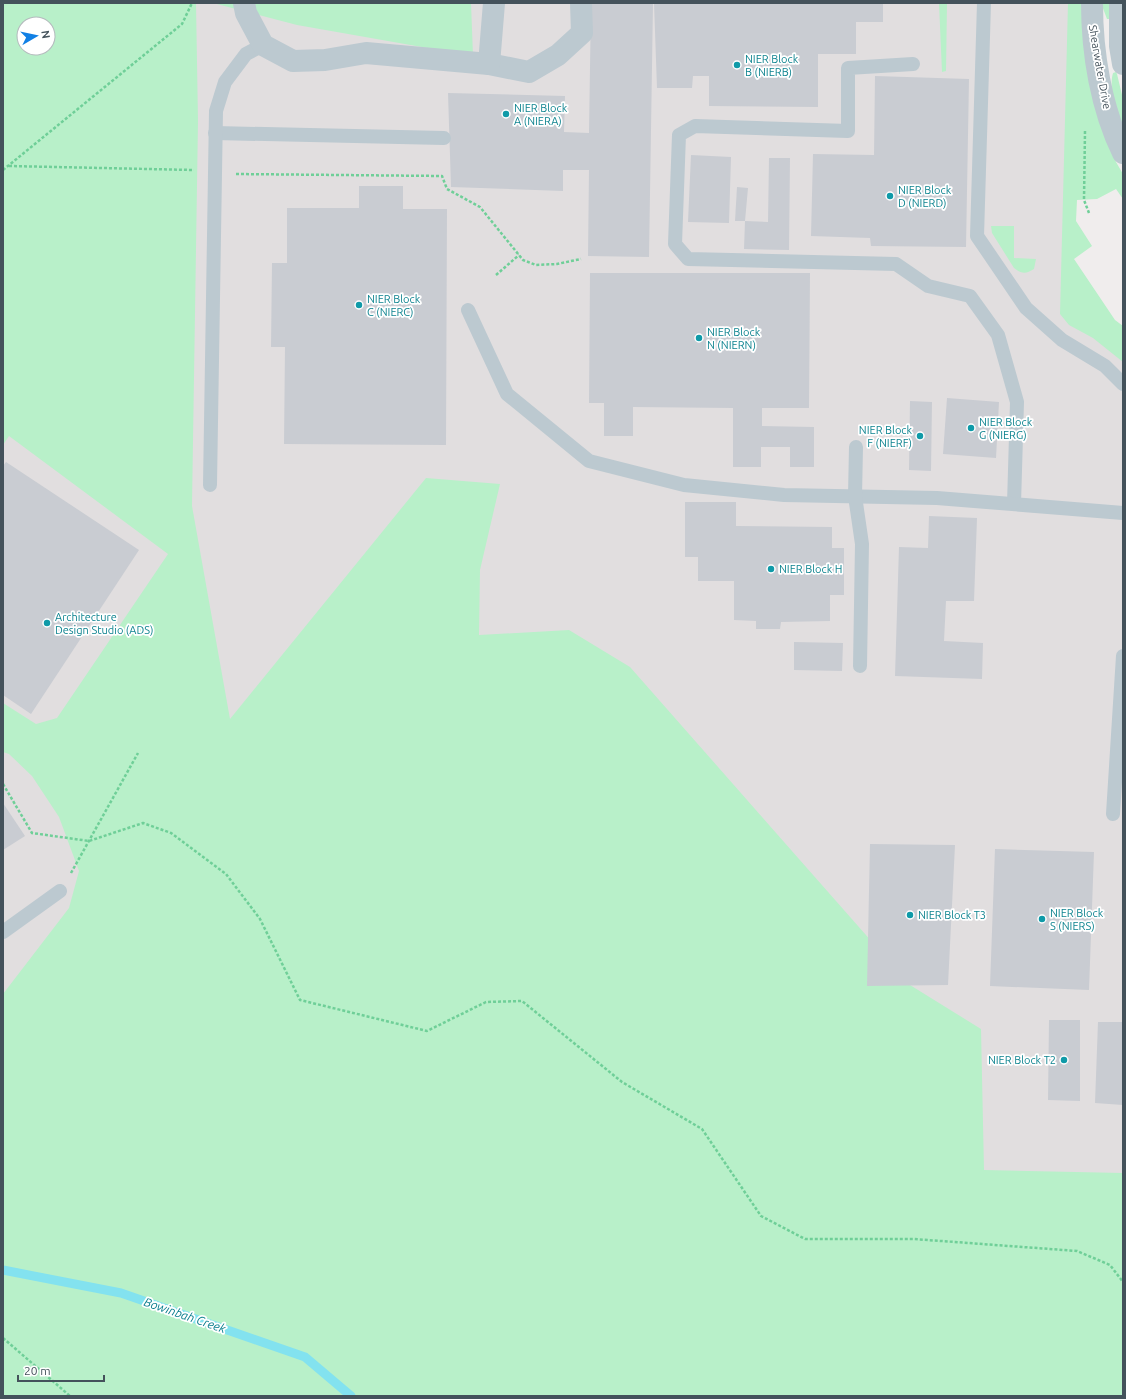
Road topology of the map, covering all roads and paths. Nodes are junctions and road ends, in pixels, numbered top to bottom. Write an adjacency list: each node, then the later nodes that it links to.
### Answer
1 (192, 3): 16 (path)
2 (244, 3): 8 (street)
3 (494, 3): 11 (street)
4 (581, 3): 11 (street)
5 (984, 3): 24 (lane)
6 (1092, 3): 9 (street, Shearwater Drive)
7 (1120, 3): 10 (street)
8 (263, 45): 11 (street); 13 (lane)
9 (1095, 49): 10 (street); 15 (street, Shearwater Drive)
10 (1122, 55)
11 (489, 64)
12 (913, 64): 28 (lane)
13 (215, 133): 14 (lane); 26 (lane)
14 (444, 138)
15 (1123, 153)
16 (8, 166): 17 (path); 18 (path)
17 (3, 170)
18 (200, 170)
19 (234, 174): 20 (path)
20 (519, 255): 21 (path); 22 (path)
21 (581, 259)
22 (496, 275)
23 (468, 310): 27 (lane)
24 (1123, 384)
25 (856, 447): 27 (lane)
26 (210, 485)
27 (855, 496): 28 (lane); 31 (lane)
28 (1014, 504): 29 (lane)
29 (1123, 513)
30 (1123, 656): 34 (lane)
31 (860, 666)
32 (138, 754): 35 (path)
33 (3, 784): 35 (path)
34 (1113, 814)
35 (89, 841): 36 (path); 38 (path)
36 (60, 891): 37 (lane)
37 (3, 932)
38 (1123, 1282)
39 (3, 1338): 40 (path)
40 (70, 1396)

